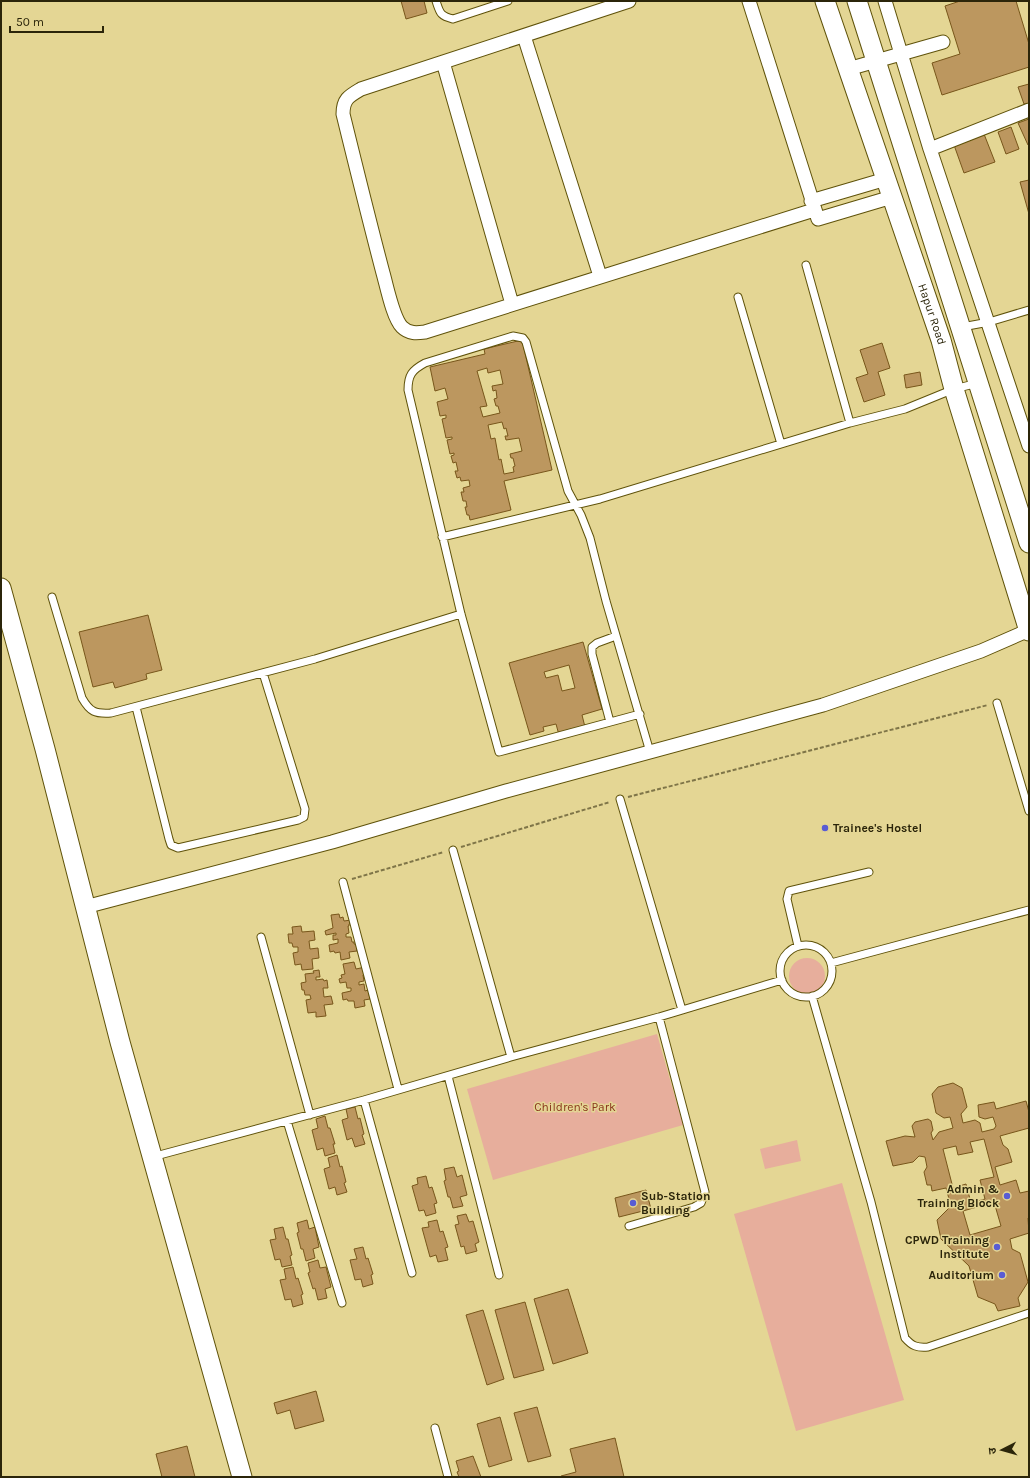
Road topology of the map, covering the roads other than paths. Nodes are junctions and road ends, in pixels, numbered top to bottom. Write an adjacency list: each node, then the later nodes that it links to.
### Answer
1 (436, 1): 2 (lane)
2 (508, 1)
3 (629, 1): 8 (street)
4 (749, 1): 18 (street)
5 (825, 1): 13 (main road, Hapur Road)
6 (857, 1): 11 (main road, Hapur Road)
7 (885, 1): 10 (street)
8 (524, 36): 12 (street); 20 (street)
9 (942, 42): 10 (street)
10 (901, 54): 11 (street); 15 (street)
11 (875, 60): 13 (street); 25 (main road, Hapur Road)
12 (443, 62): 22 (street); 22 (street)
13 (848, 69): 16 (main road, Hapur Road)
14 (1029, 110): 15 (street)
15 (930, 149): 24 (street)
16 (886, 179): 17 (main road, Hapur Road); 18 (street)
17 (892, 197): 18 (street); 27 (main road, Hapur Road)
18 (813, 205): 20 (street)
19 (806, 265): 28 (lane)
20 (600, 276): 22 (street)
21 (738, 297): 29 (lane)
22 (512, 304)
23 (1029, 310): 24 (lane)
24 (989, 322): 25 (lane); 30 (street)
25 (961, 328): 26 (main road, Hapur Road)
26 (978, 383): 27 (lane); 33 (main road, Hapur Road)
27 (954, 389): 28 (lane); 37 (main road, Hapur Road)
28 (850, 423): 29 (lane)
29 (781, 444): 31 (lane)
30 (1029, 446)
31 (574, 504): 32 (lane); 32 (lane); 38 (lane)
32 (442, 537): 36 (lane)
33 (1029, 543)
34 (1, 588): 50 (main road)
35 (52, 597): 41 (lane)
36 (461, 614): 39 (lane); 43 (lane)
37 (1029, 630): 44 (street)
38 (616, 636): 42 (lane); 43 (lane)
39 (263, 673): 41 (lane); 41 (lane)
40 (997, 703): 46 (lane)
41 (136, 707)
42 (640, 714): 43 (lane); 44 (lane)
43 (610, 722)
44 (650, 752): 50 (street)
45 (620, 800): 57 (lane)
46 (1029, 811)
47 (453, 850): 59 (lane)
48 (868, 872): 53 (lane)
49 (343, 882): 61 (lane)
50 (85, 907): 65 (main road)
51 (1029, 910): 54 (lane)
52 (261, 937): 63 (lane)
53 (798, 946): 54 (lane); 55 (lane)
54 (831, 963): 56 (lane)
55 (782, 980): 56 (lane); 57 (lane)
56 (812, 996): 70 (lane)
57 (682, 1010): 58 (lane)
58 (659, 1017): 59 (lane); 66 (lane)
59 (511, 1057): 60 (lane)
60 (448, 1076): 61 (lane); 68 (lane)
61 (398, 1089): 62 (lane)
62 (364, 1100): 63 (lane); 67 (lane)
63 (310, 1115): 64 (lane)
64 (287, 1121): 65 (lane); 69 (lane)
65 (152, 1157): 72 (main road)
66 (629, 1226)
67 (412, 1273)
68 (499, 1275)
69 (342, 1302)
70 (1029, 1312)
71 (435, 1428): 73 (lane)
72 (242, 1477)
73 (448, 1477)

